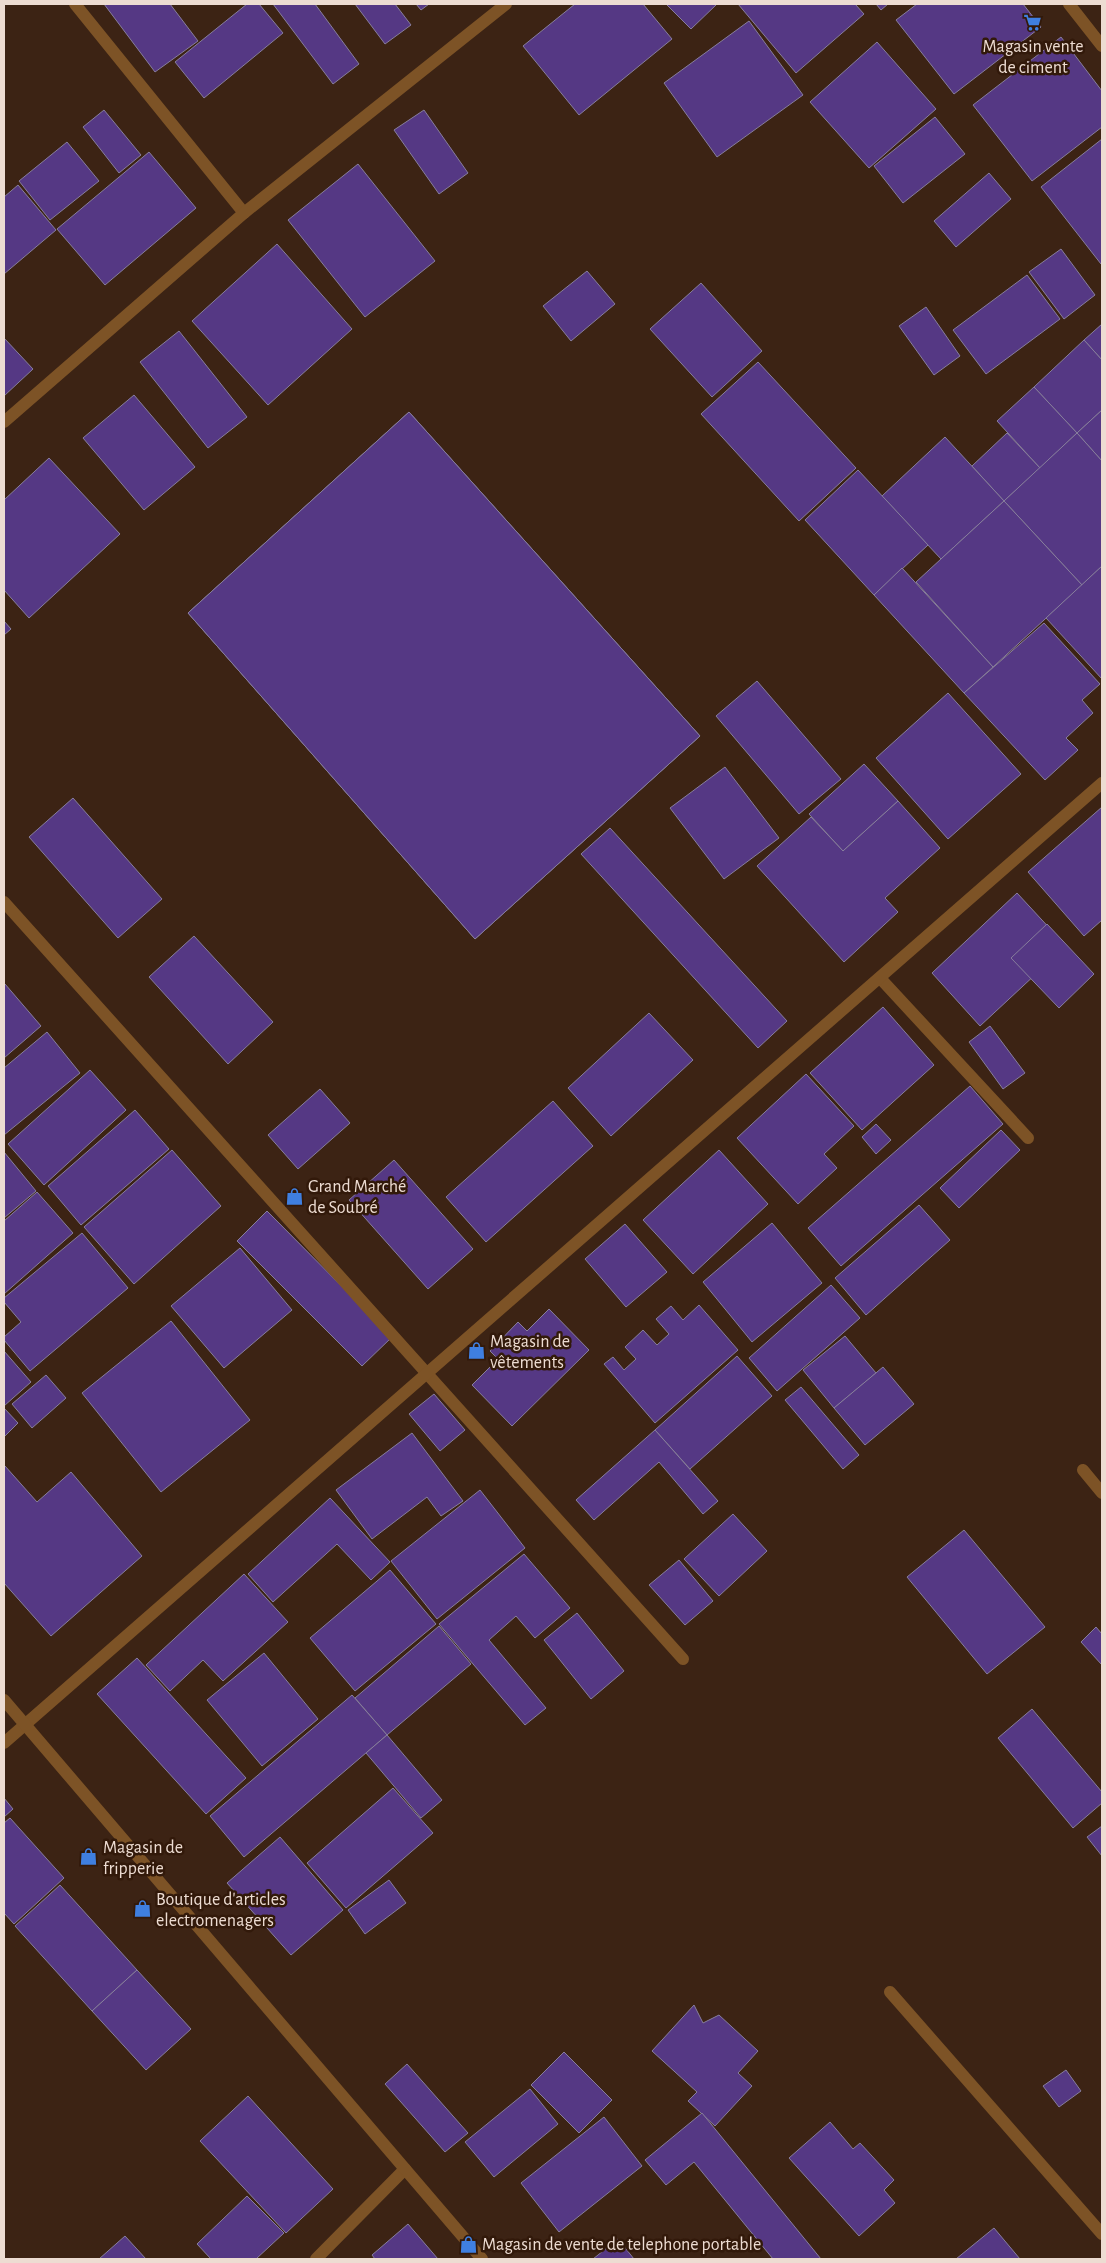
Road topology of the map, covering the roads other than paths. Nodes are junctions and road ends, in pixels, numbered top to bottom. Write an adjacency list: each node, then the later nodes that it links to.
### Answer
1 (75, 4): 5 (street)
2 (506, 4): 5 (street)
3 (1069, 4): 4 (street)
4 (1102, 46)
5 (244, 213): 6 (street)
6 (4, 422)
7 (1102, 782): 9 (street)
8 (4, 902): 11 (street)
9 (880, 978): 10 (street); 11 (street)
10 (1028, 1138)
11 (427, 1372): 14 (street); 16 (street)
12 (1083, 1470): 13 (street)
13 (1102, 1492)
14 (683, 1659)
15 (4, 1700): 16 (street)
16 (25, 1725): 17 (street); 19 (street)
17 (4, 1743)
18 (890, 1992): 20 (street)
19 (405, 2169): 21 (street); 22 (street)
20 (1102, 2234)
21 (316, 2259)
22 (482, 2259)

